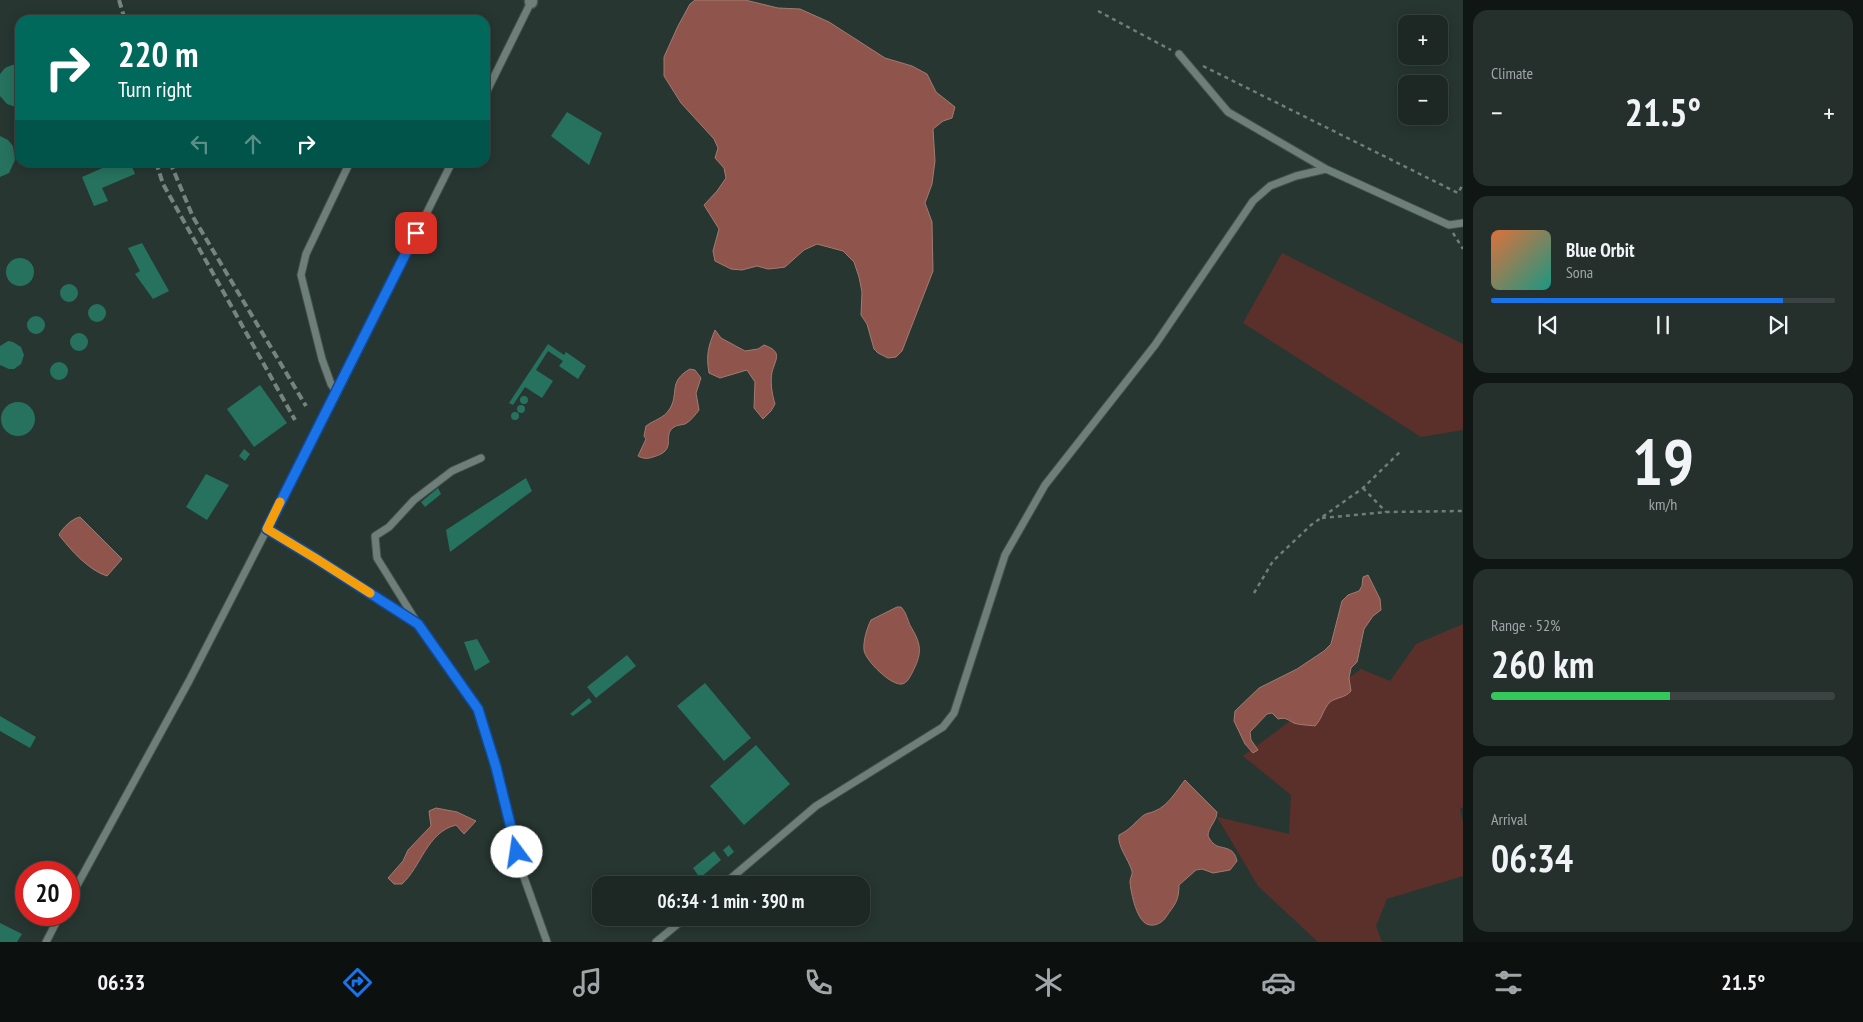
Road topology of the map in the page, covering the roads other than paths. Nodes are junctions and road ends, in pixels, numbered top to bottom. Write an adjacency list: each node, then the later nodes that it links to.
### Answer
1 (531, 1): 3 (lane)
2 (1179, 54): 6 (lane)
3 (490, 85)
4 (348, 167): 8 (lane)
5 (450, 167): 8 (lane)
6 (1326, 169): 7 (lane); 12 (lane)
7 (1463, 223)
8 (337, 393): 10 (lane)
9 (481, 458): 11 (lane)
10 (267, 529): 11 (lane); 13 (lane)
11 (418, 624): 17 (lane)
12 (734, 876)
13 (80, 880)
14 (54, 926): 16 (lane)
15 (675, 926): 18 (lane)
16 (46, 942)
17 (547, 942)
18 (656, 942)

